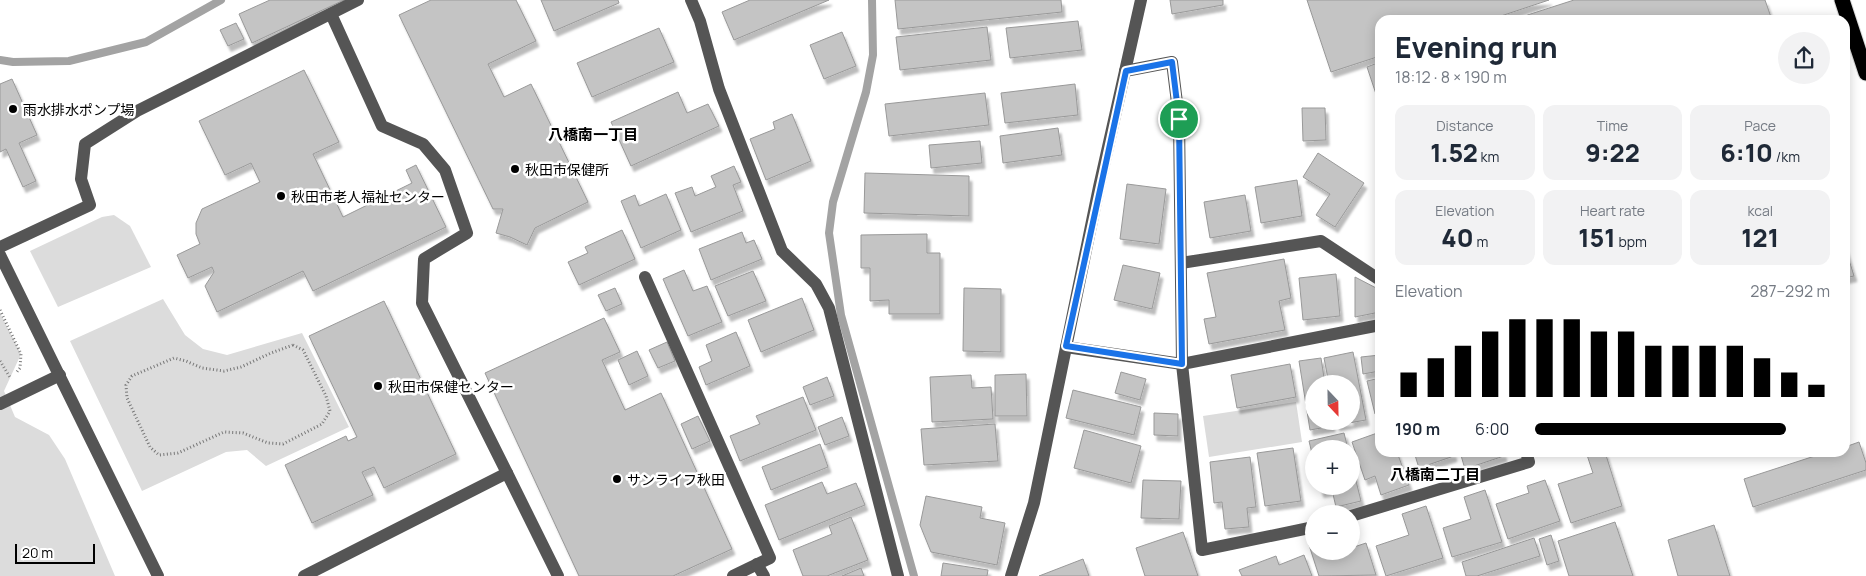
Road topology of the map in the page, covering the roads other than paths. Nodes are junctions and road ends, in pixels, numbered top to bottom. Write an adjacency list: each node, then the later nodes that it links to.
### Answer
1 (358, 0): 5 (street)
2 (691, 0): 30 (street)
3 (1141, 0): 8 (street)
4 (1842, 0): 6 (highway)
5 (330, 14): 10 (street); 21 (street)
6 (1847, 15)
7 (1850, 24): 9 (highway)
8 (1126, 71): 12 (street); 16 (street)
9 (1866, 73)
10 (0, 247)
11 (0, 255): 18 (street)
12 (1181, 263): 14 (street); 17 (street)
13 (645, 277): 24 (street)
14 (1375, 277)
15 (1375, 327): 17 (street)
16 (1066, 346): 17 (street); 31 (street)
17 (1182, 364): 23 (street)
18 (60, 375): 19 (street); 25 (street)
19 (0, 404)
20 (1528, 457): 22 (street)
21 (507, 474): 26 (street); 27 (street)
22 (1360, 513)
23 (1305, 529)
24 (757, 564): 28 (street); 29 (street)
25 (158, 576)
26 (304, 576)
27 (558, 576)
28 (733, 576)
29 (764, 576)
30 (898, 576)
31 (1011, 576)

